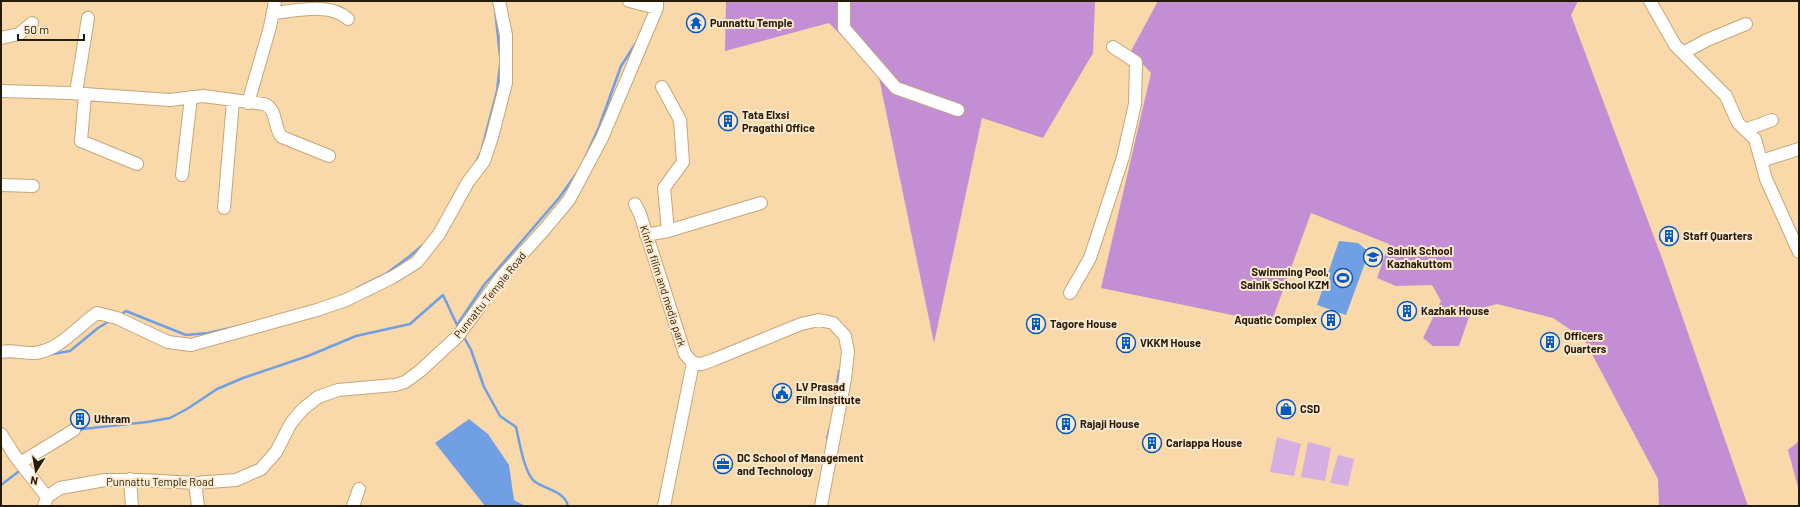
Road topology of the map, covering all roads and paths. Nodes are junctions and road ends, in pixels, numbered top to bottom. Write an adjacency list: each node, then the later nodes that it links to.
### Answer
1 (500, 1): 37 (street)
2 (629, 1): 5 (street)
3 (844, 1): 20 (street)
4 (1650, 1): 13 (street)
5 (657, 4): 43 (street, Punnattu Temple Road)
6 (274, 7): 8 (street); 19 (street)
7 (88, 18): 16 (street)
8 (348, 19)
9 (32, 23): 11 (street)
10 (1746, 24): 13 (street)
11 (1, 38)
12 (1113, 47): 36 (street)
13 (1683, 53): 22 (street)
14 (662, 87): 33 (street)
15 (1, 91): 16 (street)
16 (81, 94): 17 (street); 26 (street)
17 (191, 97): 18 (street); 27 (street)
18 (233, 101): 19 (street); 32 (street)
19 (248, 103): 24 (street)
20 (958, 110)
21 (1772, 120): 22 (street)
22 (1745, 130): 25 (street)
23 (1799, 149): 25 (street)
24 (330, 156)
25 (1761, 161): 35 (street)
26 (137, 164)
27 (182, 175)
28 (1, 185): 29 (street)
29 (33, 186)
30 (761, 203): 33 (street)
31 (635, 204): 34 (street, Kinfra filim and media park)
32 (224, 208)
33 (668, 230): 34 (street)
34 (646, 235): 38 (street, Kinfra filim and media park)
35 (1799, 250)
36 (1070, 293)
37 (1, 352)
38 (693, 363): 49 (street); 50 (street)
39 (74, 430): 41 (street)
40 (1, 434): 41 (street)
41 (20, 463): 45 (street)
42 (130, 480): 43 (street, Punnattu Temple Road); 45 (street, Punnattu Temple Road); 46 (street)
43 (195, 483): 47 (street)
44 (359, 489): 48 (street)
45 (46, 501)
46 (132, 506)
47 (198, 506)
48 (353, 506)
49 (664, 506)
50 (821, 506)

